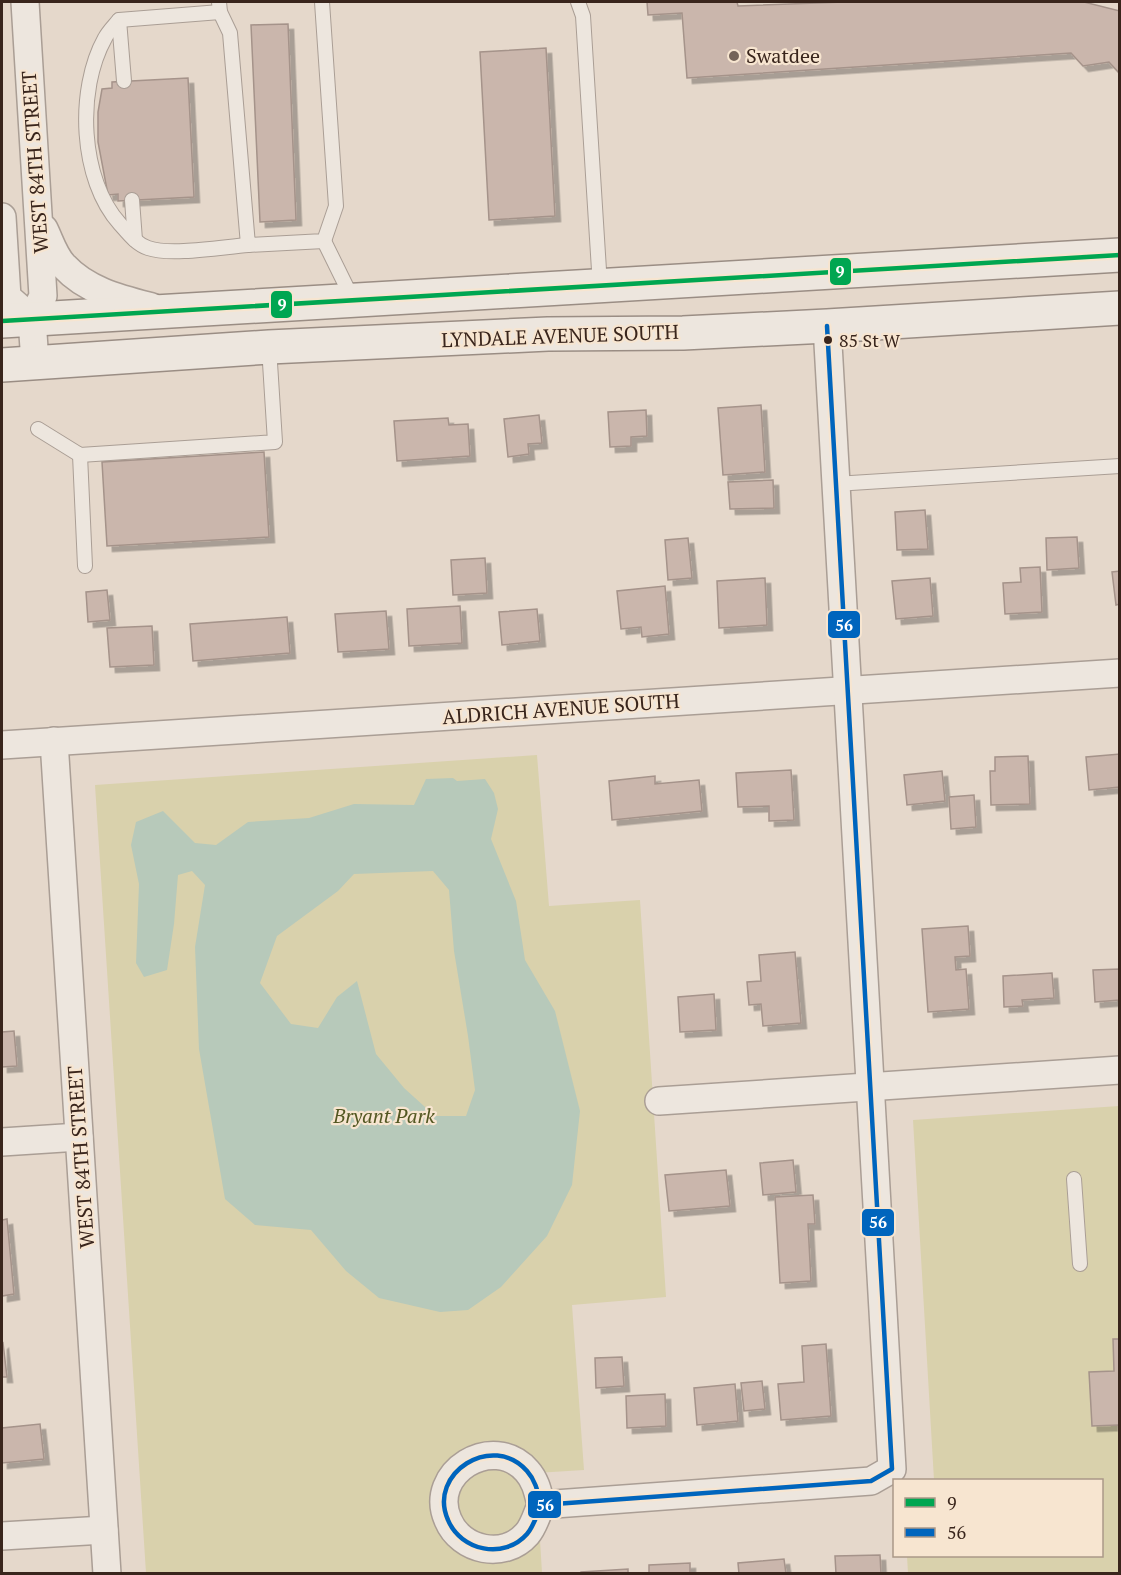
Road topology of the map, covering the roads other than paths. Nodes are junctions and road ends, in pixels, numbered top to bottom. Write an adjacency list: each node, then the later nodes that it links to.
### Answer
1 (25, 2): 8 (street, WEST 84TH STREET)
2 (322, 2): 11 (lane)
3 (578, 2): 14 (lane)
4 (220, 7): 5 (lane); 12 (lane)
5 (119, 20): 6 (lane); 10 (lane)
6 (124, 81)
7 (132, 200): 10 (lane)
8 (38, 214): 17 (street); 18 (street, WEST 84TH STREET)
9 (2, 217): 18 (street, WEST 84TH STREET)
10 (135, 240): 12 (lane)
11 (324, 241): 12 (lane); 15 (lane)
12 (248, 245)
13 (1119, 255): 14 (main road)
14 (600, 286): 15 (main road)
15 (353, 300): 17 (main road)
16 (1119, 308): 19 (main road, LYNDALE AVENUE SOUTH)
17 (168, 311): 18 (main road)
18 (16, 320): 21 (street, WEST 84TH STREET)
19 (826, 326): 20 (main road, LYNDALE AVENUE SOUTH); 26 (street)
20 (269, 347): 21 (main road, LYNDALE AVENUE SOUTH); 24 (lane)
21 (35, 363): 22 (main road, LYNDALE AVENUE SOUTH)
22 (2, 365)
23 (38, 429): 24 (lane)
24 (80, 455): 27 (lane)
25 (1119, 466): 26 (lane)
26 (835, 483): 29 (street)
27 (86, 566)
28 (1119, 673): 29 (street, ALDRICH AVENUE SOUTH)
29 (847, 691): 30 (street, ALDRICH AVENUE SOUTH); 33 (street)
30 (54, 741): 31 (street, ALDRICH AVENUE SOUTH); 35 (street, WEST 84TH STREET)
31 (2, 745)
32 (1119, 1070): 33 (street)
33 (870, 1087): 34 (street); 39 (street)
34 (659, 1101)
35 (80, 1137): 36 (street); 40 (street, WEST 84TH STREET)
36 (2, 1142)
37 (1074, 1179): 38 (lane)
38 (1080, 1264)
39 (541, 1505)
40 (104, 1530): 41 (street); 42 (street, WEST 84TH STREET)
41 (2, 1536)
42 (107, 1574)

